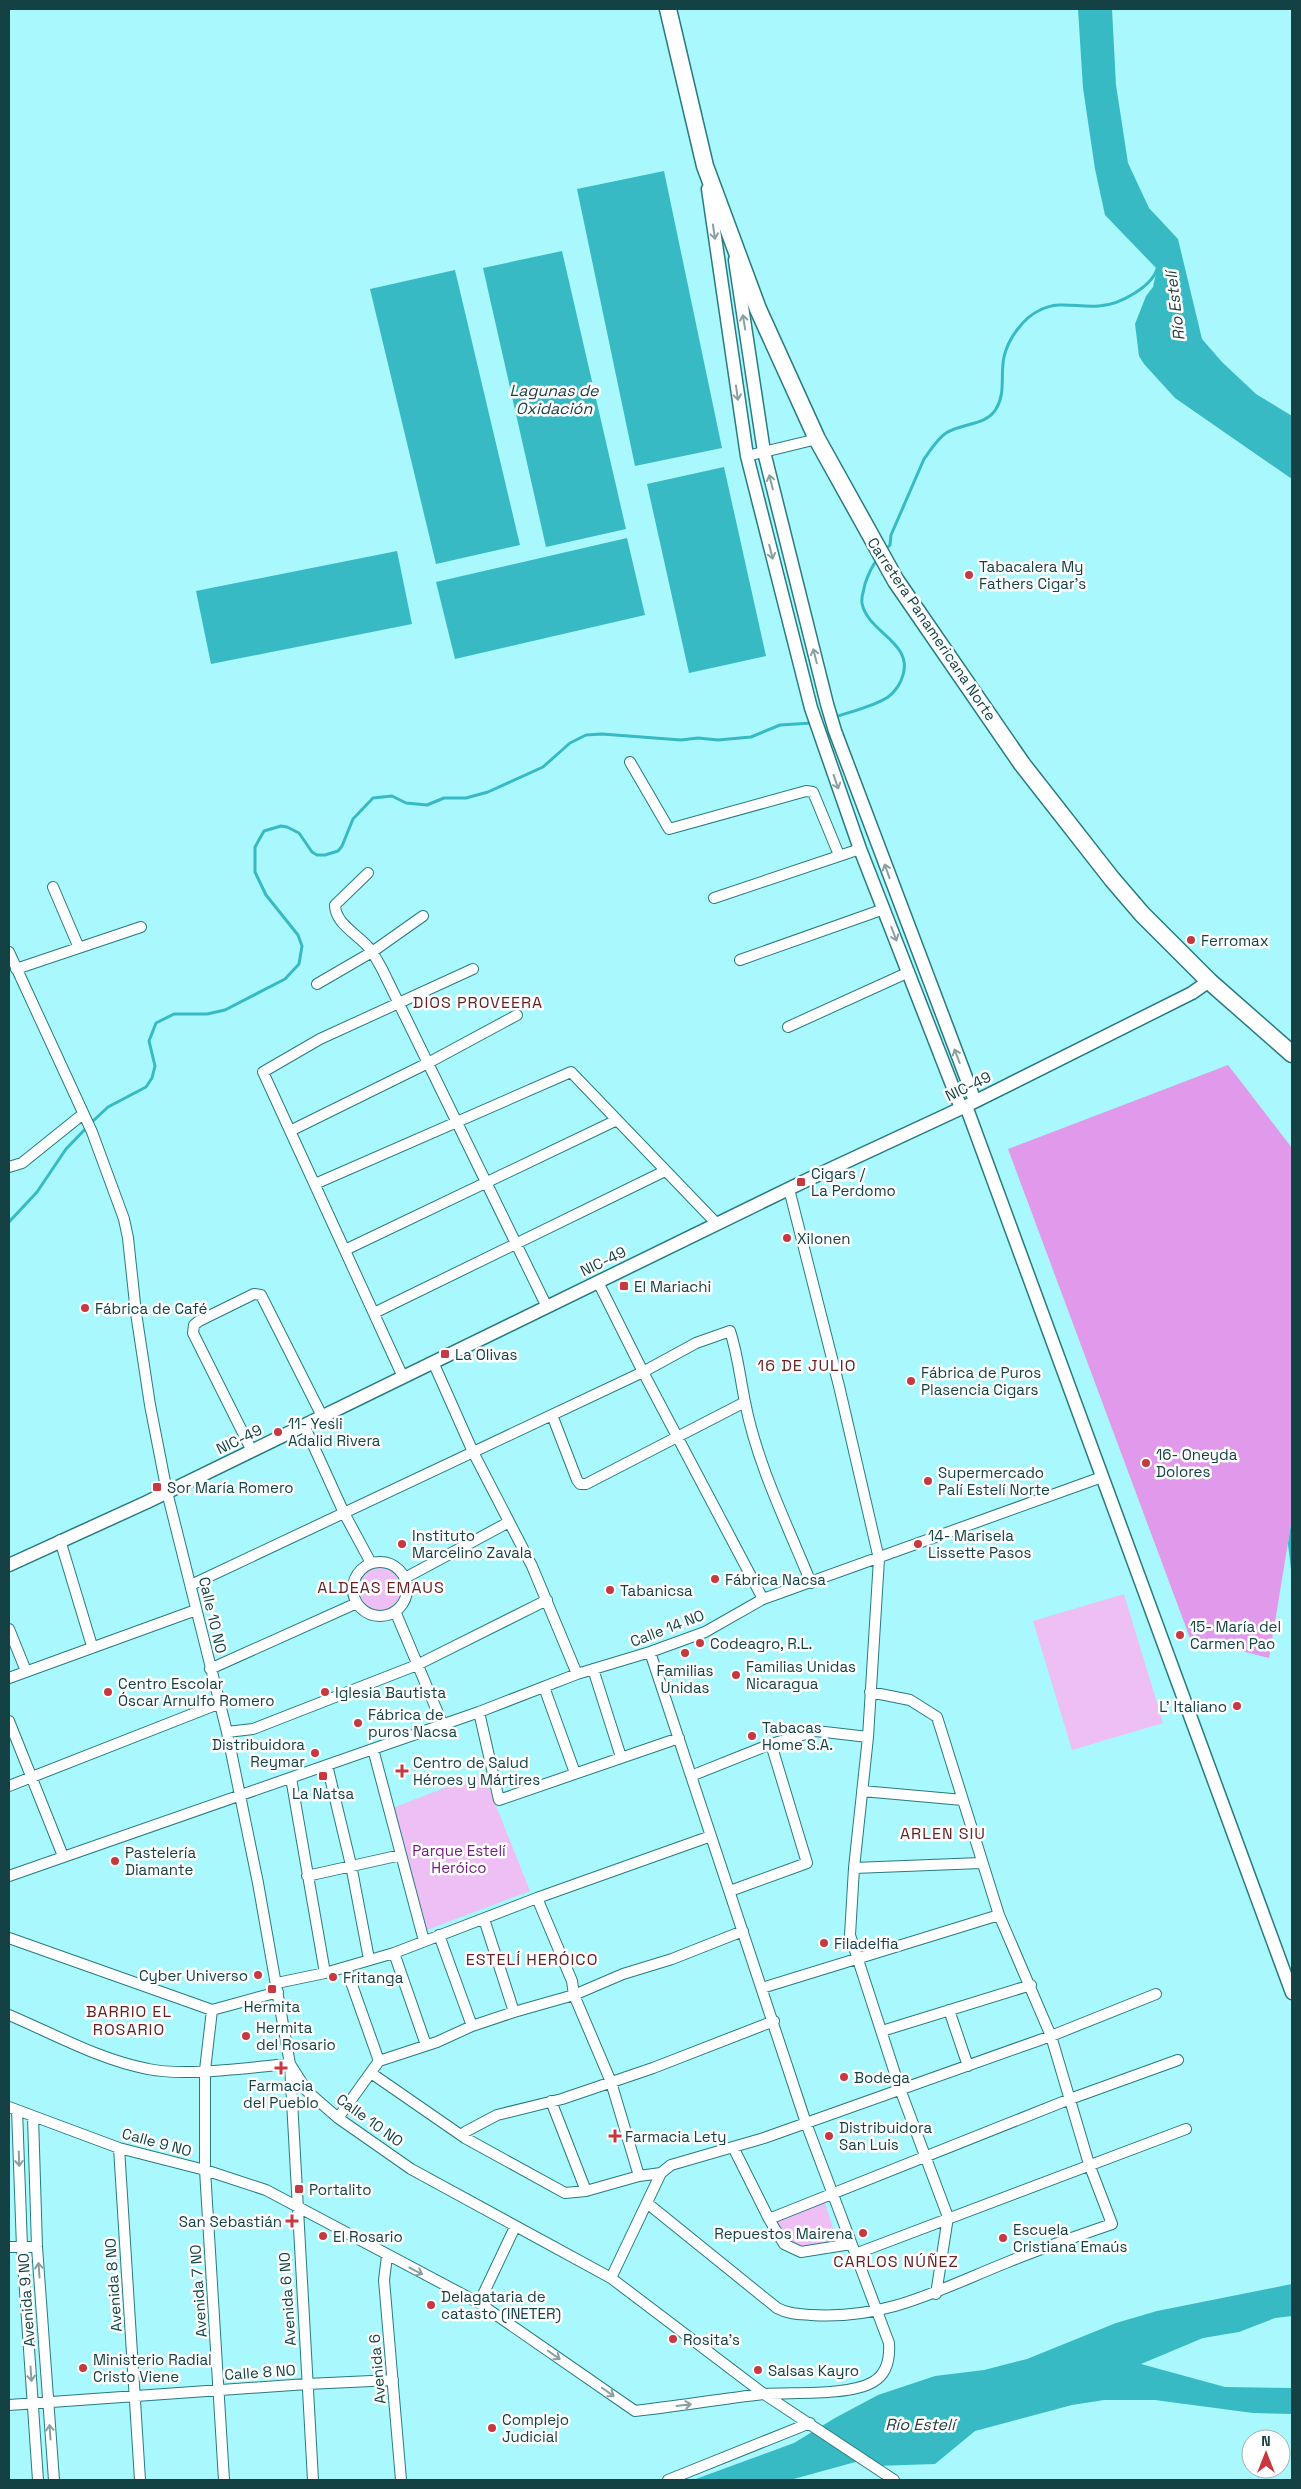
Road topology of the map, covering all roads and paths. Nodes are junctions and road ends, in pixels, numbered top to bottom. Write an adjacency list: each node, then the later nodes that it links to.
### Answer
1 (668, 9): 2 (highway, Carretera Panamericana Norte)
2 (705, 166): 3 (highway, Carretera Panamericana Norte); 6 (street, one-way to 6)
3 (731, 240): 4 (highway, Carretera Panamericana Norte); 5 (street, one-way to 3)
4 (817, 439): 5 (street); 24 (highway, Carretera Panamericana Norte)
5 (764, 452): 6 (street); 8 (street, one-way to 5)
6 (747, 456): 9 (street, one-way to 9)
7 (630, 762): 10 (street)
8 (878, 844): 9 (street); 31 (street, one-way to 8)
9 (860, 849): 10 (street); 14 (street)
10 (839, 855): 13 (street)
11 (368, 873): 18 (street)
12 (53, 887): 17 (street)
13 (714, 898)
14 (884, 909): 20 (street); 23 (street, one-way to 23)
15 (423, 916): 18 (street)
16 (141, 927): 17 (street)
17 (79, 948): 21 (street)
18 (372, 952): 25 (street); 26 (street)
19 (9, 953): 21 (street, Calle 10 NO)
20 (740, 960)
21 (16, 968): 32 (street, Calle 10 NO)
22 (473, 969): 26 (street)
23 (908, 972): 28 (street); 31 (street)
24 (1209, 981): 29 (highway, Carretera Panamericana Norte); 31 (street, NIC-49 / NIC-49)
25 (317, 984)
26 (399, 1002): 30 (street); 35 (street)
27 (517, 1015): 30 (street)
28 (788, 1027)
29 (1292, 1054)
30 (428, 1063): 34 (street); 35 (street)
31 (967, 1105): 40 (street, NIC-49 / NIC-49); 57 (street)
32 (85, 1117): 36 (street); 58 (street, Calle 10 NO)
33 (617, 1120): 34 (street); 37 (street); 38 (street)
34 (456, 1121): 38 (street); 39 (street)
35 (290, 1131): 39 (street)
36 (9, 1166)
37 (665, 1171): 41 (street); 42 (street)
38 (486, 1182): 42 (street); 43 (street)
39 (315, 1184): 43 (street)
40 (789, 1189): 41 (street, NIC-49 / NIC-49); 62 (street)
41 (717, 1224): 44 (street, NIC-49 / NIC-49)
42 (516, 1243): 45 (street); 46 (street)
43 (345, 1250): 46 (street)
44 (598, 1282): 45 (street, NIC-49 / NIC-49); 48 (street)
45 (547, 1307): 47 (street, NIC-49 / NIC-49)
46 (374, 1313): 49 (street)
47 (433, 1362): 49 (street, NIC-49 / NIC-49); 56 (street)
48 (642, 1372): 50 (street); 51 (street); 54 (street)
49 (403, 1377): 52 (street, NIC-49 / NIC-49)
50 (745, 1402): 54 (street); 66 (street)
51 (552, 1415): 54 (street); 56 (street)
52 (322, 1416): 53 (street, NIC-49 / NIC-49); 55 (street)
53 (304, 1425): 55 (street, NIC-49 / NIC-49); 59 (street)
54 (677, 1437): 68 (street)
55 (252, 1451): 58 (street, NIC-49 / NIC-49)
56 (472, 1452): 59 (street); 60 (street)
57 (1102, 1477): 62 (street, Calle 14 NO); 128 (street)
58 (167, 1492): 61 (street, NIC-49 / NIC-49); 67 (street, Calle 10 NO)
59 (344, 1513): 63 (street); 67 (street)
60 (509, 1522): 65 (street); 69 (street)
61 (60, 1540): 64 (street, NIC-49 / NIC-49); 74 (street)
62 (879, 1559): 66 (street, Calle 14 NO); 83 (street)
63 (371, 1563): 65 (street); 70 (street)
64 (9, 1565)
65 (404, 1578): 72 (street)
66 (811, 1583): 68 (street, Calle 14 NO)
67 (190, 1585): 71 (street, Calle 10 NO)
68 (763, 1599): 75 (street, Calle 14 NO)
69 (547, 1600): 76 (street); 80 (street)
70 (357, 1604): 72 (street); 77 (street)
71 (196, 1610): 74 (street); 77 (street, Calle 10 NO)
72 (395, 1611): 76 (street)
73 (9, 1629): 79 (street)
74 (92, 1646): 79 (street)
75 (650, 1652): 78 (street, Calle 14 NO); 90 (street, Calle 9 NO)
76 (417, 1665): 87 (street); 88 (street)
77 (210, 1669): 84 (street, Calle 10 NO)
78 (593, 1669): 80 (street, Calle 14 NO); 93 (street)
79 (26, 1671): 81 (street)
80 (577, 1674): 82 (street, Calle 14 NO)
81 (9, 1678)
82 (544, 1687): 85 (street, Calle 14 NO); 95 (street)
83 (870, 1692): 89 (street); 102 (street)
84 (218, 1704): 88 (street, Calle 10 NO); 97 (street)
85 (479, 1712): 87 (street, Calle 14 NO); 95 (street)
86 (9, 1721): 97 (street)
87 (443, 1725): 92 (street, Calle 14 NO)
88 (227, 1732): 101 (street, Calle 10 NO)
89 (868, 1737): 91 (street); 100 (street)
90 (679, 1738): 93 (street); 96 (street, Calle 9 NO)
91 (771, 1744): 96 (street); 111 (street)
92 (373, 1749): 94 (street, Calle 14 NO); 104 (street)
93 (621, 1758): 95 (street)
94 (327, 1765): 98 (street, Calle 14 NO); 107 (street)
95 (575, 1774)
96 (692, 1776): 103 (street, Calle 9 NO)
97 (32, 1777): 99 (street); 105 (street)
98 (291, 1778): 101 (street, Calle 14 NO); 110 (street)
99 (9, 1786)
100 (862, 1790): 102 (street); 108 (street)
101 (240, 1797): 105 (street, Calle 14 NO); 125 (street, Calle 10 NO)
102 (963, 1800): 106 (street)
103 (711, 1836): 111 (street, Calle 9 NO); 112 (street)
104 (401, 1855): 107 (street); 118 (street)
105 (63, 1856): 109 (street, Calle 14 NO)
106 (981, 1863): 108 (street); 113 (street)
107 (351, 1865): 110 (street); 121 (street)
108 (854, 1868): 120 (street)
109 (9, 1876)
110 (307, 1876): 123 (street)
111 (730, 1891): 115 (street, Calle 9 NO)
112 (537, 1898): 114 (street); 129 (street)
113 (999, 1915): 120 (street); 124 (street)
114 (484, 1919): 116 (street); 132 (street)
115 (743, 1931): 126 (street, Calle 9 NO); 129 (street)
116 (439, 1935): 118 (street); 135 (street)
117 (9, 1938): 130 (street)
118 (424, 1941): 119 (street)
119 (394, 1953): 121 (street); 138 (street)
120 (858, 1957): 126 (street); 136 (street)
121 (369, 1959): 122 (street)
122 (346, 1968): 123 (street); 140 (street)
123 (325, 1973): 125 (street)
124 (1031, 1985): 131 (street); 137 (street)
125 (278, 1987): 130 (street); 141 (street, Calle 10 NO)
126 (762, 1988): 134 (street, Calle 9 NO)
127 (1156, 1994): 137 (street)
128 (1292, 1994)
129 (574, 1995): 132 (street); 145 (street)
130 (212, 2010): 143 (street, Avenida 7 NO)
131 (949, 2010): 136 (street); 142 (street)
132 (514, 2012): 135 (street)
133 (9, 2015): 143 (street)
134 (774, 2022): 145 (street); 152 (street, Calle 9 NO)
135 (472, 2026): 138 (street)
136 (882, 2031): 146 (street)
137 (1050, 2036): 142 (street); 147 (street)
138 (426, 2045): 140 (street)
139 (1178, 2060): 147 (street)
140 (379, 2061): 144 (street)
141 (290, 2064): 143 (street); 151 (street, Calle 10 NO); 165 (street)
142 (968, 2066): 146 (street)
143 (204, 2070): 159 (street, Avenida 7 NO)
144 (371, 2073): 151 (street); 154 (street)
145 (611, 2082): 148 (street); 161 (street)
146 (900, 2089): 152 (street); 157 (street)
147 (1070, 2099): 157 (street); 158 (street)
148 (551, 2101): 154 (street); 162 (street)
149 (13, 2109): 150 (street, Calle 9 NO); 169 (street, Avenida 9 NO, one-way to 169)
150 (33, 2117): 156 (street, Calle 9 NO); 170 (street, Avenida 9 NO)
151 (338, 2118): 168 (street, Calle 10 NO)
152 (806, 2123): 155 (street); 163 (street, Calle 9 NO)
153 (1186, 2129): 158 (street)
154 (465, 2138): 162 (street)
155 (734, 2146): 160 (street); 167 (street)
156 (119, 2148): 159 (street, Calle 9 NO); 182 (street, Avenida 8 NO)
157 (927, 2156): 163 (street); 166 (street)
158 (1089, 2164): 166 (street); 175 (street)
159 (205, 2170): 165 (street, Calle 9 NO); 180 (street, Avenida 7 NO)
160 (661, 2173): 161 (street); 164 (street)
161 (639, 2176): 162 (street)
162 (586, 2191)
163 (834, 2193): 167 (street); 172 (street, Calle 9 NO)
164 (647, 2203): 174 (street); 177 (street)
165 (296, 2206): 173 (street, Calle 9 NO); 179 (street, Avenida 6 NO)
166 (948, 2218): 172 (street); 175 (street)
167 (769, 2219): 172 (street)
168 (515, 2227): 174 (street, Calle 10 NO); 176 (street)
169 (22, 2247): 170 (street); 171 (street); 184 (street, Avenida 9 NO, one-way to 184)
170 (37, 2247): 183 (street, Avenida 9 NO, one-way to 170)
171 (9, 2248)
172 (853, 2249): 177 (street, Calle 9 NO)
173 (386, 2256): 176 (street, Calle 9 NO, one-way to 176); 178 (street, Avenida 6)
174 (611, 2278): 181 (street, Calle 10 NO)
175 (936, 2294): 177 (street)
176 (479, 2303): 181 (street, Calle 9 NO, one-way to 181)
177 (877, 2312): 181 (street, Calle 9 NO)
178 (393, 2380): 179 (street, Calle 8 NO); 192 (street, Avenida 6)
179 (307, 2384): 180 (street, Calle 8 NO); 191 (street, Avenida 6 NO)
180 (220, 2390): 182 (street, Calle 8 NO); 190 (street, Avenida 7 NO)
181 (764, 2394): 186 (street, Calle 10 NO)
182 (136, 2396): 183 (street, Calle 8 NO); 189 (street, Avenida 8 NO)
183 (48, 2403): 184 (street, Calle 8 NO); 188 (street, Avenida 9 NO, one-way to 183)
184 (32, 2404): 185 (street, Calle 8 NO); 187 (street, Avenida 9 NO)
185 (9, 2405)
186 (810, 2423): 193 (street); 194 (street, Calle 10 NO)
187 (38, 2480)
188 (54, 2480)
189 (140, 2480)
190 (224, 2480)
191 (313, 2480)
192 (401, 2480)
193 (668, 2480)
194 (894, 2480)

